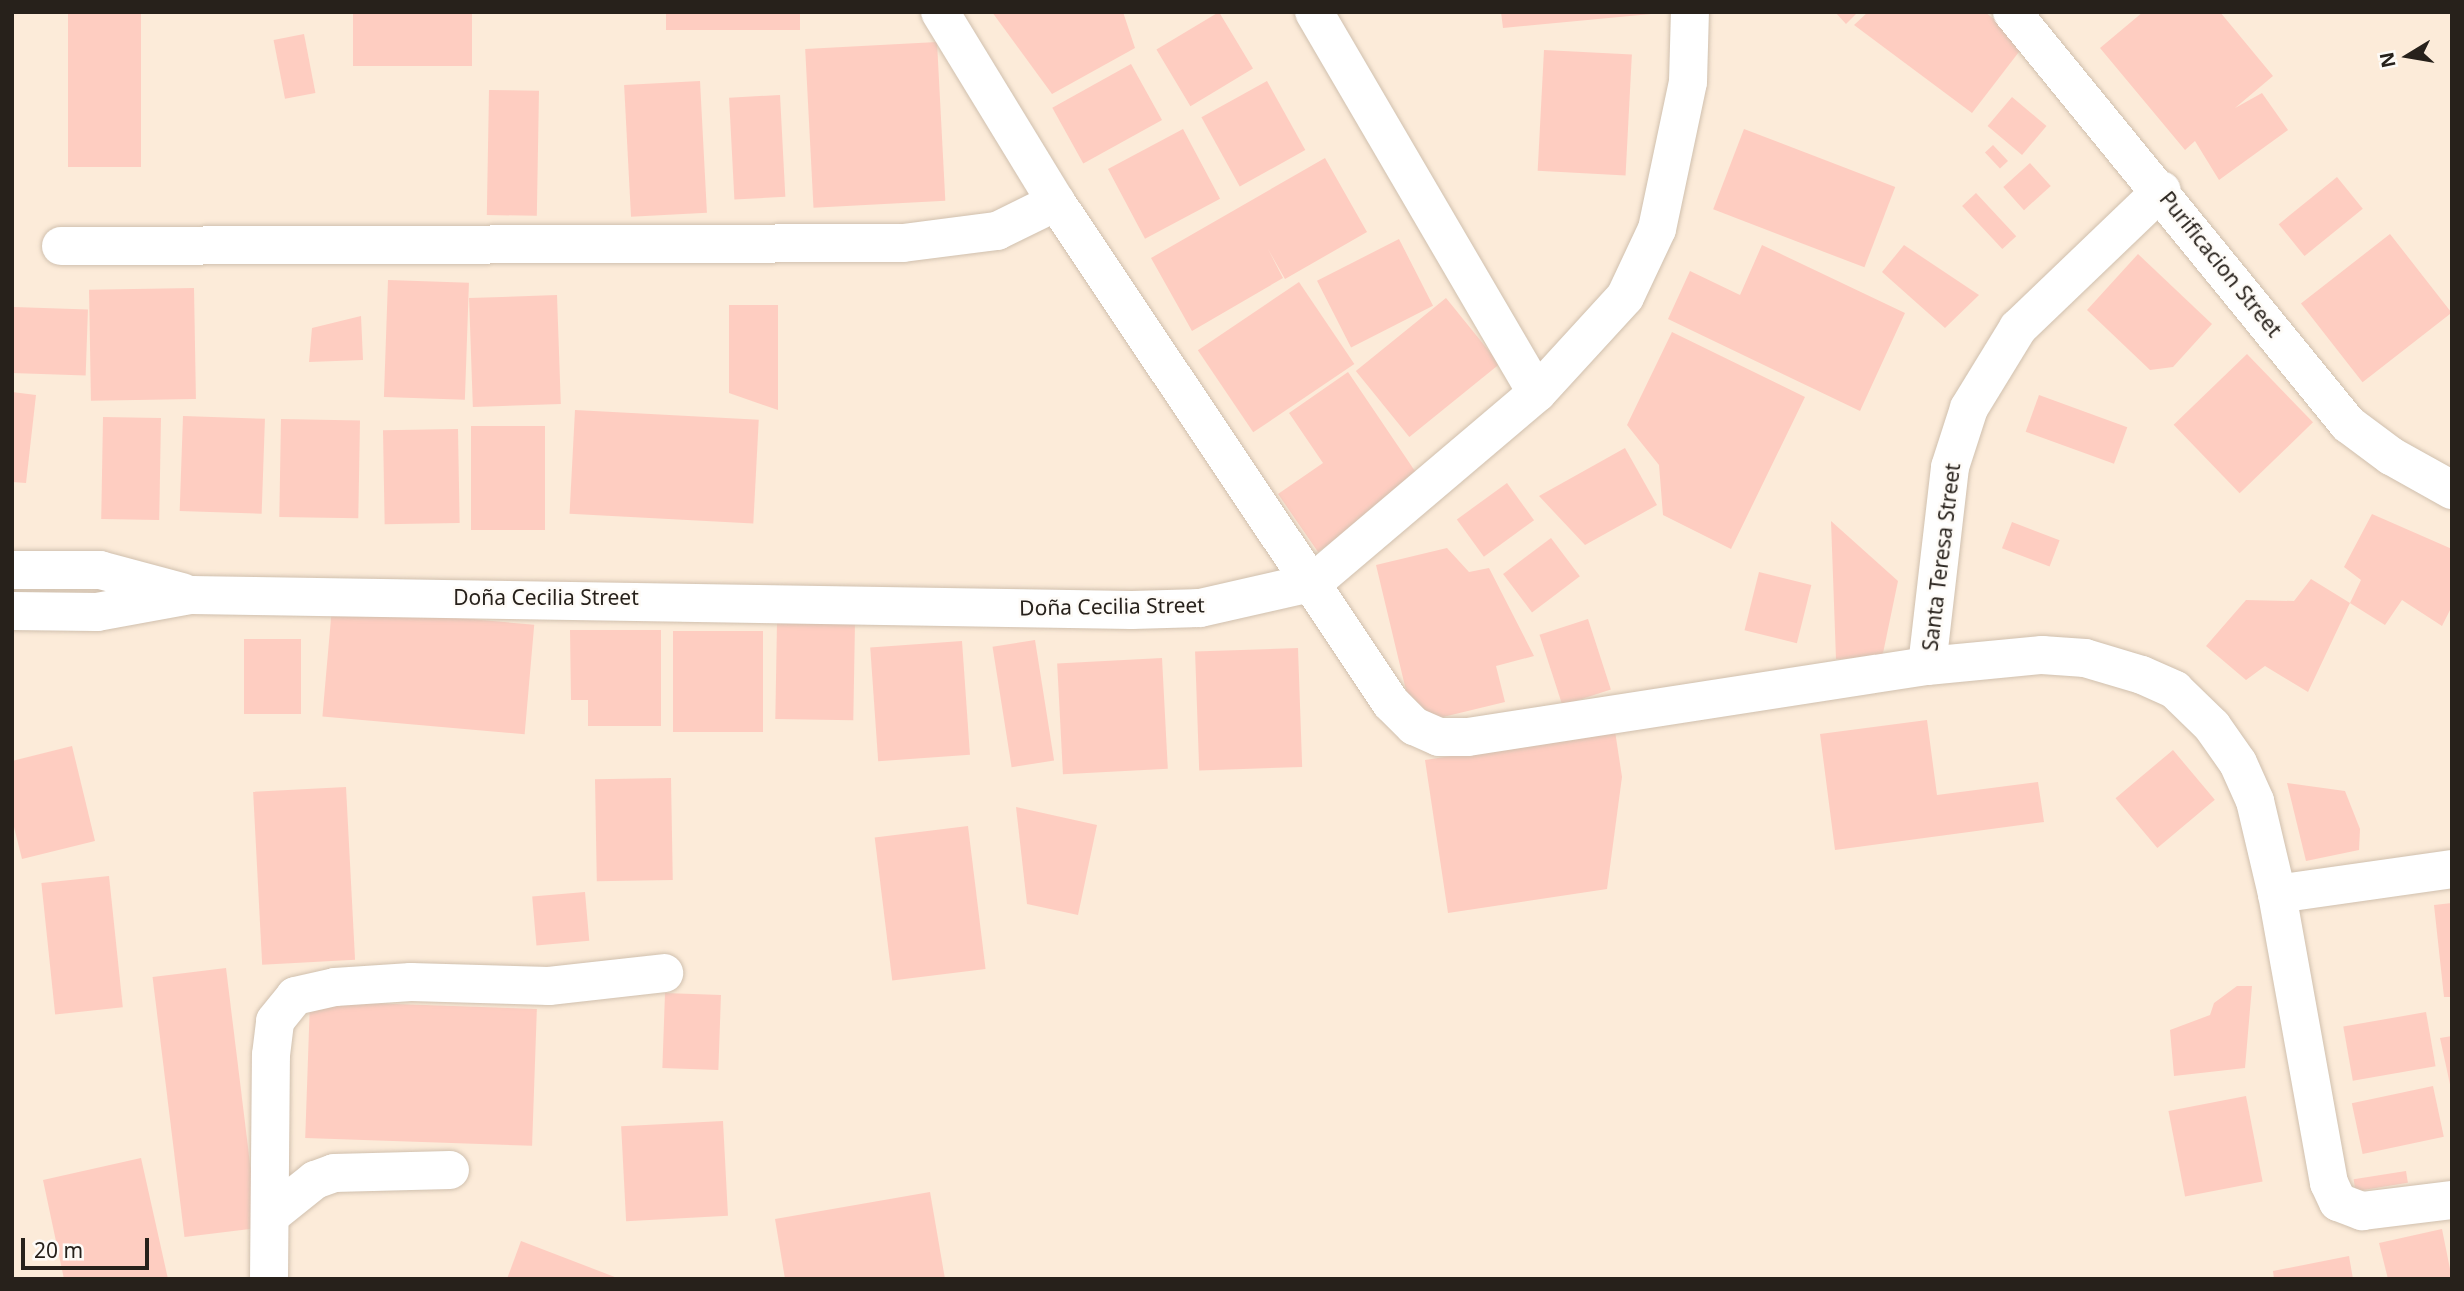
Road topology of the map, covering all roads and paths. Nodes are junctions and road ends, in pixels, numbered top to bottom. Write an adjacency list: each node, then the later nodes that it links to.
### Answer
1 (940, 12): 6 (street)
2 (1314, 12): 8 (street)
3 (1690, 12): 8 (street, Doña Cecilia Street)
4 (2012, 12): 5 (street, Purificacion Street)
5 (2162, 190): 9 (street, Purificacion Street); 14 (street, Santa Teresa Street)
6 (1056, 202): 7 (street); 11 (street)
7 (61, 246)
8 (1537, 393): 11 (street, Doña Cecilia Street)
9 (2452, 490)
10 (12, 570): 12 (street, Doña Cecilia Street)
11 (1314, 582): 12 (street, Doña Cecilia Street); 14 (street)
12 (191, 595): 13 (street, Doña Cecilia Street)
13 (12, 611)
14 (1927, 666): 16 (street)
15 (2452, 869): 16 (street)
16 (2277, 894): 19 (street)
17 (664, 973): 20 (street)
18 (450, 1170): 20 (street)
19 (2452, 1199)
20 (270, 1216): 21 (street)
21 (268, 1279)

